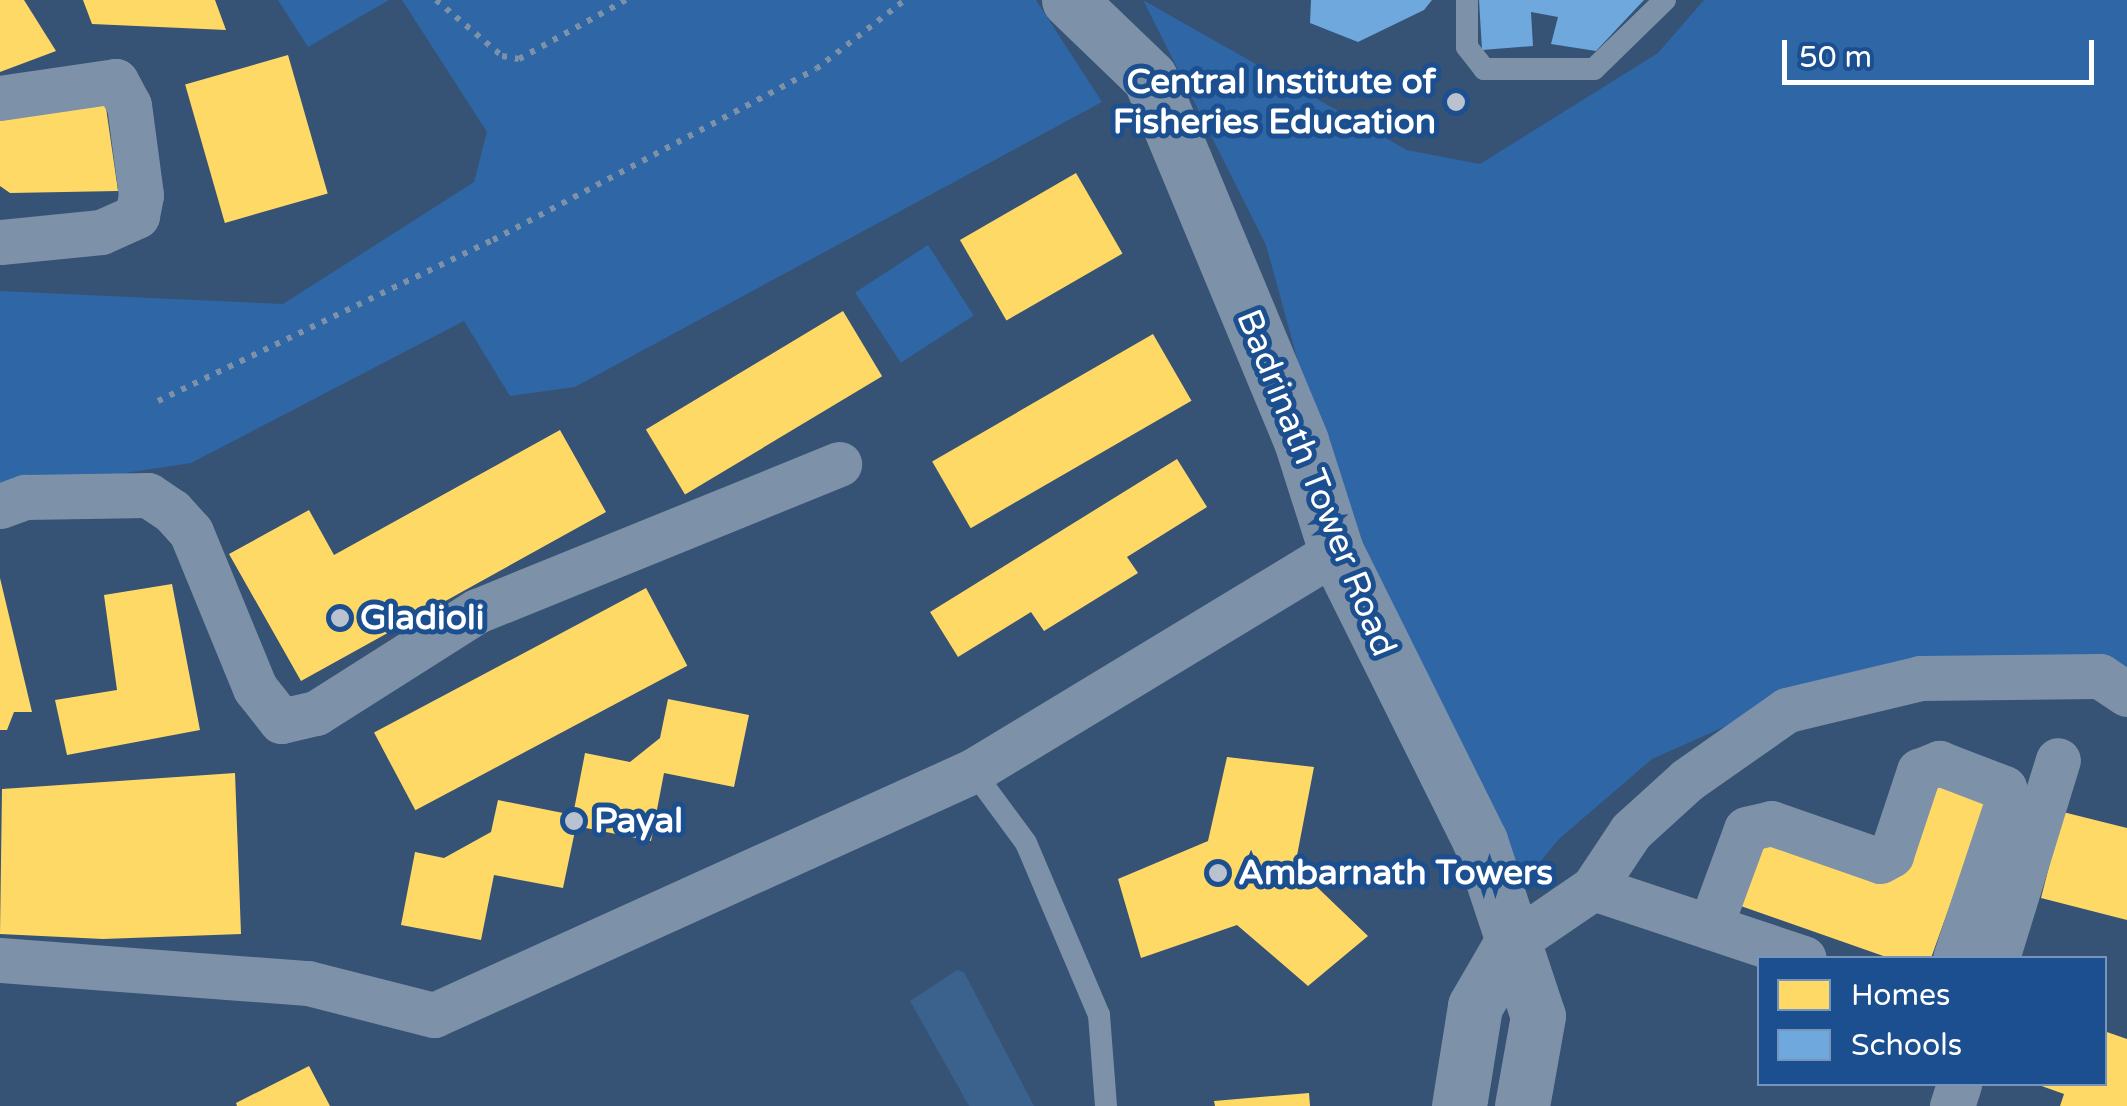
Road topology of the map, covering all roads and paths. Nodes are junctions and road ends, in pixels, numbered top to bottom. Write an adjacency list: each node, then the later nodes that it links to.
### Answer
1 (436, 0): 2 (path)
2 (626, 0)
3 (905, 0): 11 (path)
4 (1069, 0): 8 (street, Badrinath Tower Road)
5 (1132, 0): 8 (street)
6 (1468, 0): 7 (lane)
7 (1665, 0)
8 (1150, 78): 14 (street, Badrinath Tower Road)
9 (0, 98): 10 (street)
10 (0, 242)
11 (158, 400)
12 (840, 464): 13 (street)
13 (0, 506)
14 (1336, 551): 17 (street); 20 (street, Badrinath Tower Road)
15 (2127, 694): 18 (street)
16 (2058, 760): 23 (street)
17 (973, 771): 24 (street); 25 (lane)
18 (1593, 888): 19 (street); 20 (street)
19 (1710, 926): 21 (street); 22 (street)
20 (1511, 944): 26 (street); 27 (street, Badrinath Tower Road)
21 (1798, 956)
22 (1957, 956)
23 (1998, 956)
24 (0, 960)
25 (1106, 1106)
26 (1458, 1106)
27 (1522, 1106)

